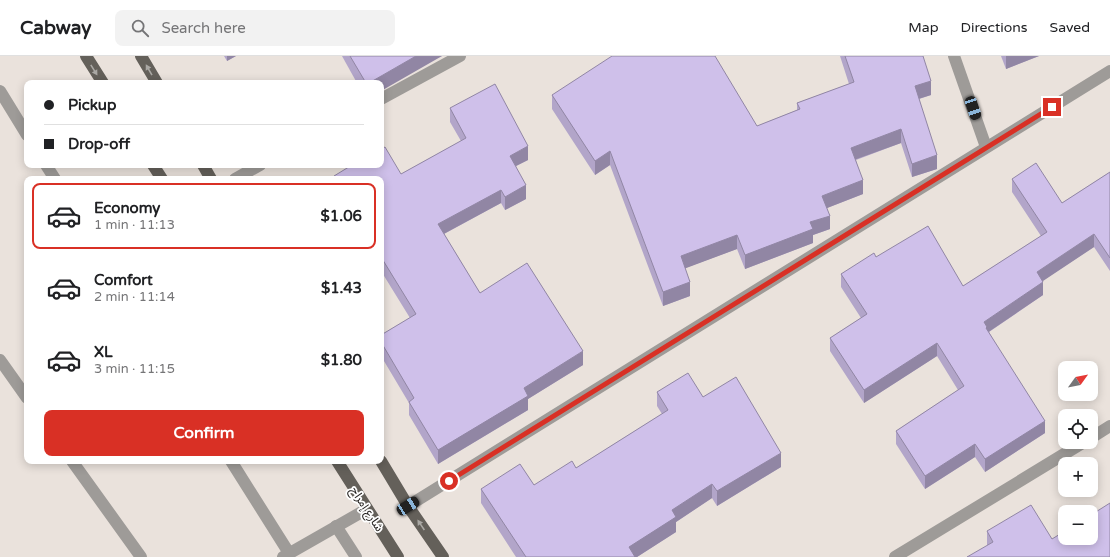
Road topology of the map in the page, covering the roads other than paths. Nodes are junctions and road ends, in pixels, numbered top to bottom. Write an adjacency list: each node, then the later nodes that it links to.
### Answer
1 (86, 56): 6 (main road, one-way to 6)
2 (142, 56): 7 (main road, one-way to 2)
3 (460, 56): 9 (street)
4 (954, 56): 11 (street)
5 (1108, 76): 11 (street)
6 (100, 80)
7 (155, 80)
8 (0, 91): 10 (street)
9 (384, 97)
10 (24, 130)
11 (986, 147): 23 (street)
12 (255, 168): 13 (street)
13 (240, 176)
14 (0, 360): 15 (street)
15 (24, 394)
16 (1110, 426): 17 (street)
17 (1098, 434)
18 (1072, 449): 31 (street)
19 (74, 464): 27 (street)
20 (233, 464): 26 (street)
21 (339, 464): 24 (main road, شارع إمراح)
22 (383, 464): 23 (main road)
23 (408, 506): 30 (main road, one-way to 23)
24 (367, 509): 25 (street); 29 (main road, شارع إمراح)
25 (336, 526): 26 (street); 28 (street)
26 (286, 555)
27 (141, 557)
28 (356, 557)
29 (398, 557)
30 (443, 557)
31 (895, 557)

